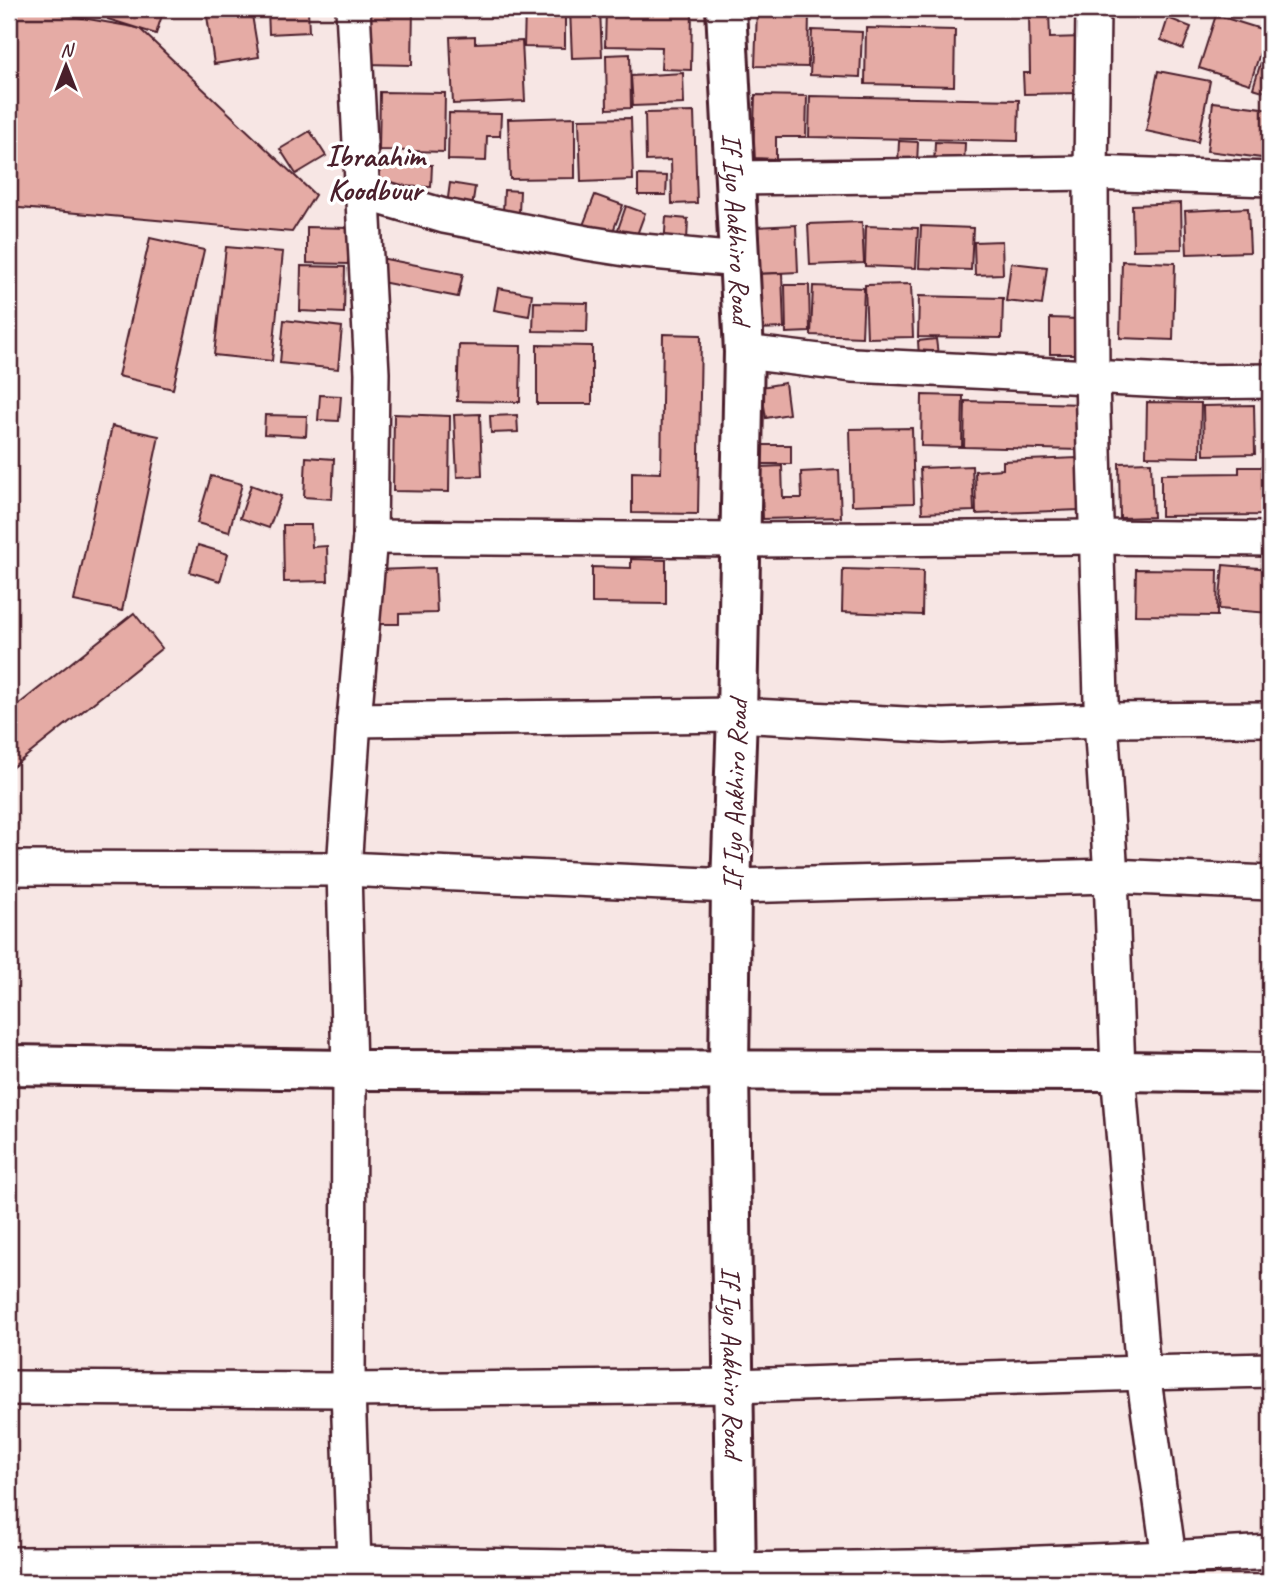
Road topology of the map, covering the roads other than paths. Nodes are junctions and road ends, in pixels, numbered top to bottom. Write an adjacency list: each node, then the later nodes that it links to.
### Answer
1 (353, 9): 7 (street)
2 (726, 9): 5 (street, If Iyo Aakhiro Road)
3 (1093, 9): 4 (street)
4 (1091, 173): 5 (street); 6 (street); 10 (street)
5 (735, 178): 8 (street, If Iyo Aakhiro Road)
6 (1270, 179)
7 (362, 192): 8 (street); 12 (street)
8 (739, 260): 9 (street, If Iyo Aakhiro Road)
9 (744, 352): 10 (street); 14 (street, If Iyo Aakhiro Road)
10 (1092, 378): 11 (street); 13 (street)
11 (1270, 381)
12 (370, 537): 14 (street); 18 (street)
13 (1096, 537): 14 (street); 15 (street); 19 (street)
14 (741, 540): 16 (street, If Iyo Aakhiro Road)
15 (1270, 540)
16 (737, 715): 18 (street); 19 (street); 24 (street, If Iyo Aakhiro Road)
17 (1270, 719): 19 (street)
18 (354, 720): 21 (street)
19 (1101, 720): 22 (street)
20 (9, 868): 21 (street)
21 (344, 869): 24 (street); 26 (street)
22 (1111, 876): 23 (street); 24 (street); 28 (street)
23 (1270, 883)
24 (731, 886): 27 (street, If Iyo Aakhiro Road)
25 (9, 1065): 26 (street)
26 (349, 1070): 27 (street); 34 (street)
27 (729, 1070): 28 (street); 32 (street, If Iyo Aakhiro Road)
28 (1118, 1071): 29 (street); 31 (street)
29 (1270, 1073)
30 (1270, 1370): 31 (street)
31 (1143, 1373): 32 (street); 37 (street)
32 (735, 1386): 34 (street); 39 (street, If Iyo Aakhiro Road)
33 (9, 1388): 34 (street)
34 (348, 1390): 38 (street)
35 (1270, 1552): 37 (street)
36 (9, 1564): 38 (street)
37 (1170, 1570): 39 (street)
38 (355, 1573): 39 (street)
39 (736, 1576)

